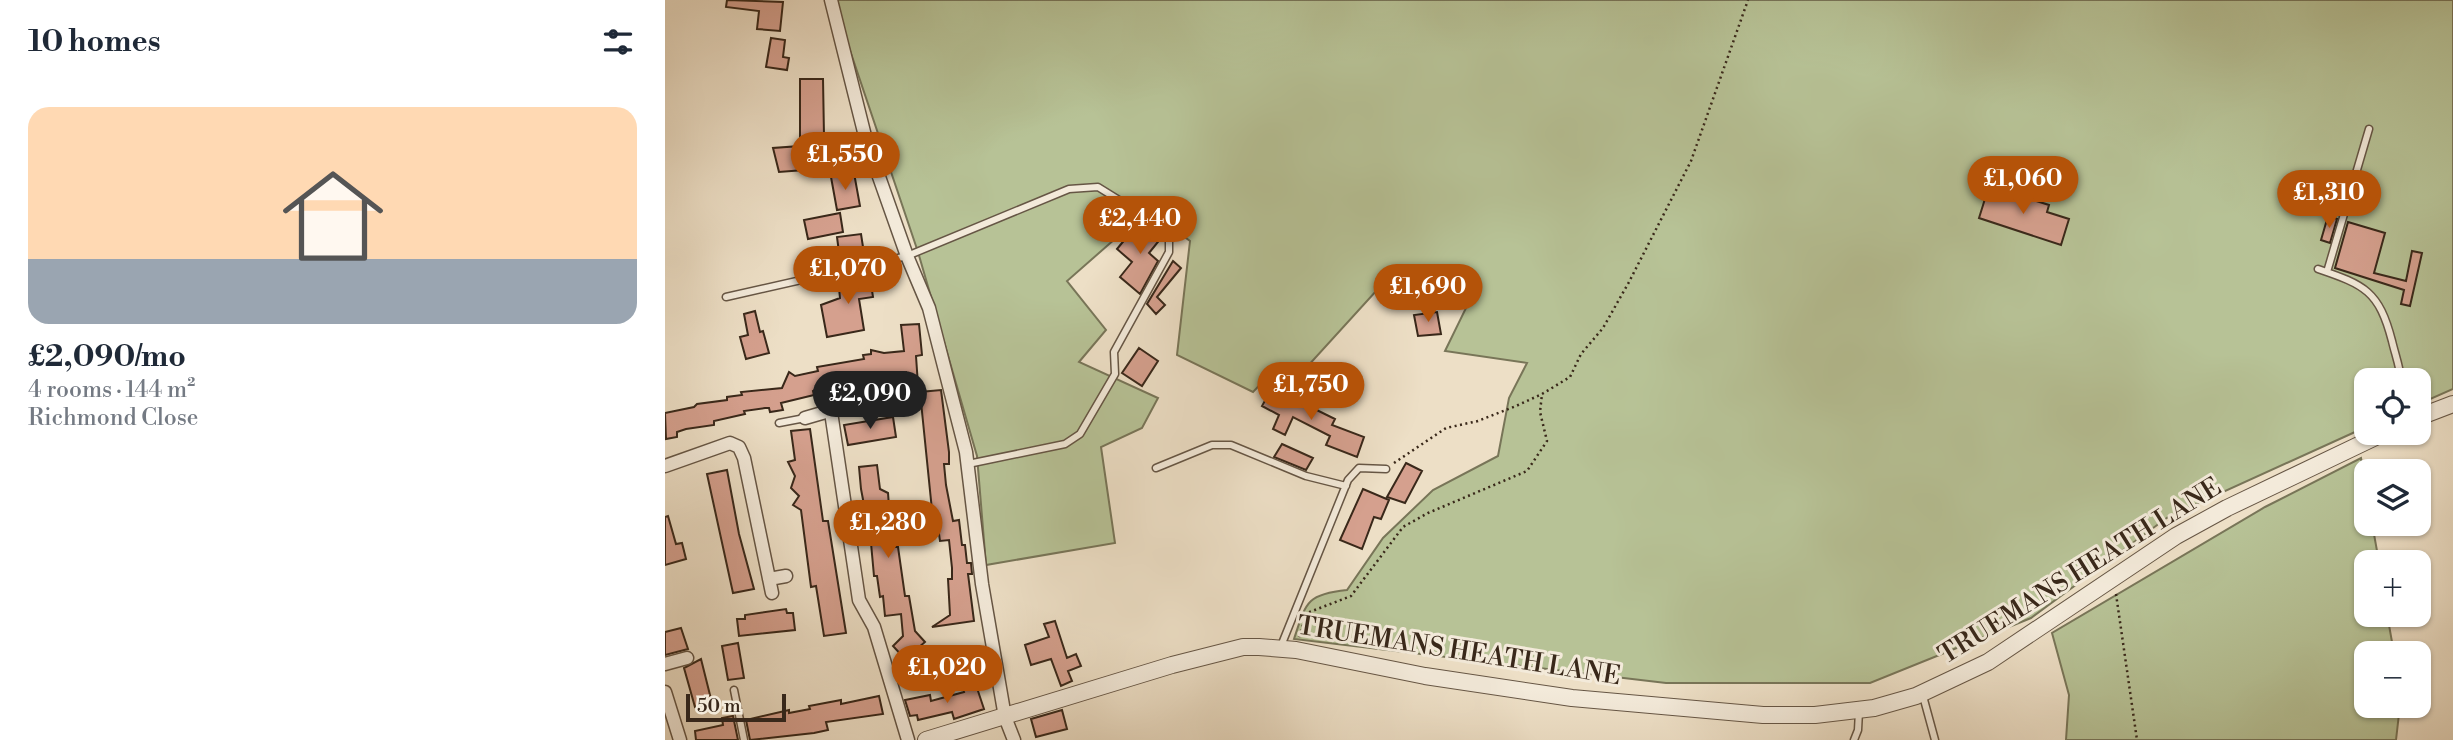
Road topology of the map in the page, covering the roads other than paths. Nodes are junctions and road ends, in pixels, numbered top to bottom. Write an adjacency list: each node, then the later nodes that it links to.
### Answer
1 (831, 0): 3 (street)
2 (2369, 129): 5 (lane)
3 (907, 256): 6 (lane); 15 (street); 15 (lane)
4 (2318, 269): 5 (lane)
5 (2327, 272): 7 (lane)
6 (726, 297)
7 (2398, 368)
8 (860, 402): 10 (street)
9 (2453, 404): 11 (street)
10 (831, 412): 12 (street); 33 (street)
11 (2431, 412)
12 (806, 418): 13 (lane)
13 (779, 423)
14 (2359, 445): 28 (street, TRUEMANS HEATH LANE)
15 (968, 464): 30 (street)
16 (665, 466): 21 (street)
17 (1156, 468): 19 (lane)
18 (1386, 469): 19 (lane)
19 (1346, 485): 23 (lane)
20 (786, 576): 21 (street)
21 (769, 579): 22 (street)
22 (772, 593)
23 (1280, 648): 29 (street, TRUEMANS HEATH LANE); 30 (street, TRUEMANS HEATH LANE)
24 (687, 658): 25 (street)
25 (665, 664)
26 (734, 690): 32 (lane)
27 (665, 692): 31 (street)
28 (1922, 694): 29 (street, TRUEMANS HEATH LANE); 37 (lane)
29 (1859, 709): 36 (lane)
30 (1005, 717): 34 (street, TRUEMANS HEATH LANE); 35 (street)
31 (680, 740)
32 (744, 740)
33 (908, 740)
34 (926, 740)
35 (1014, 740)
36 (1854, 740)
37 (1935, 740)

